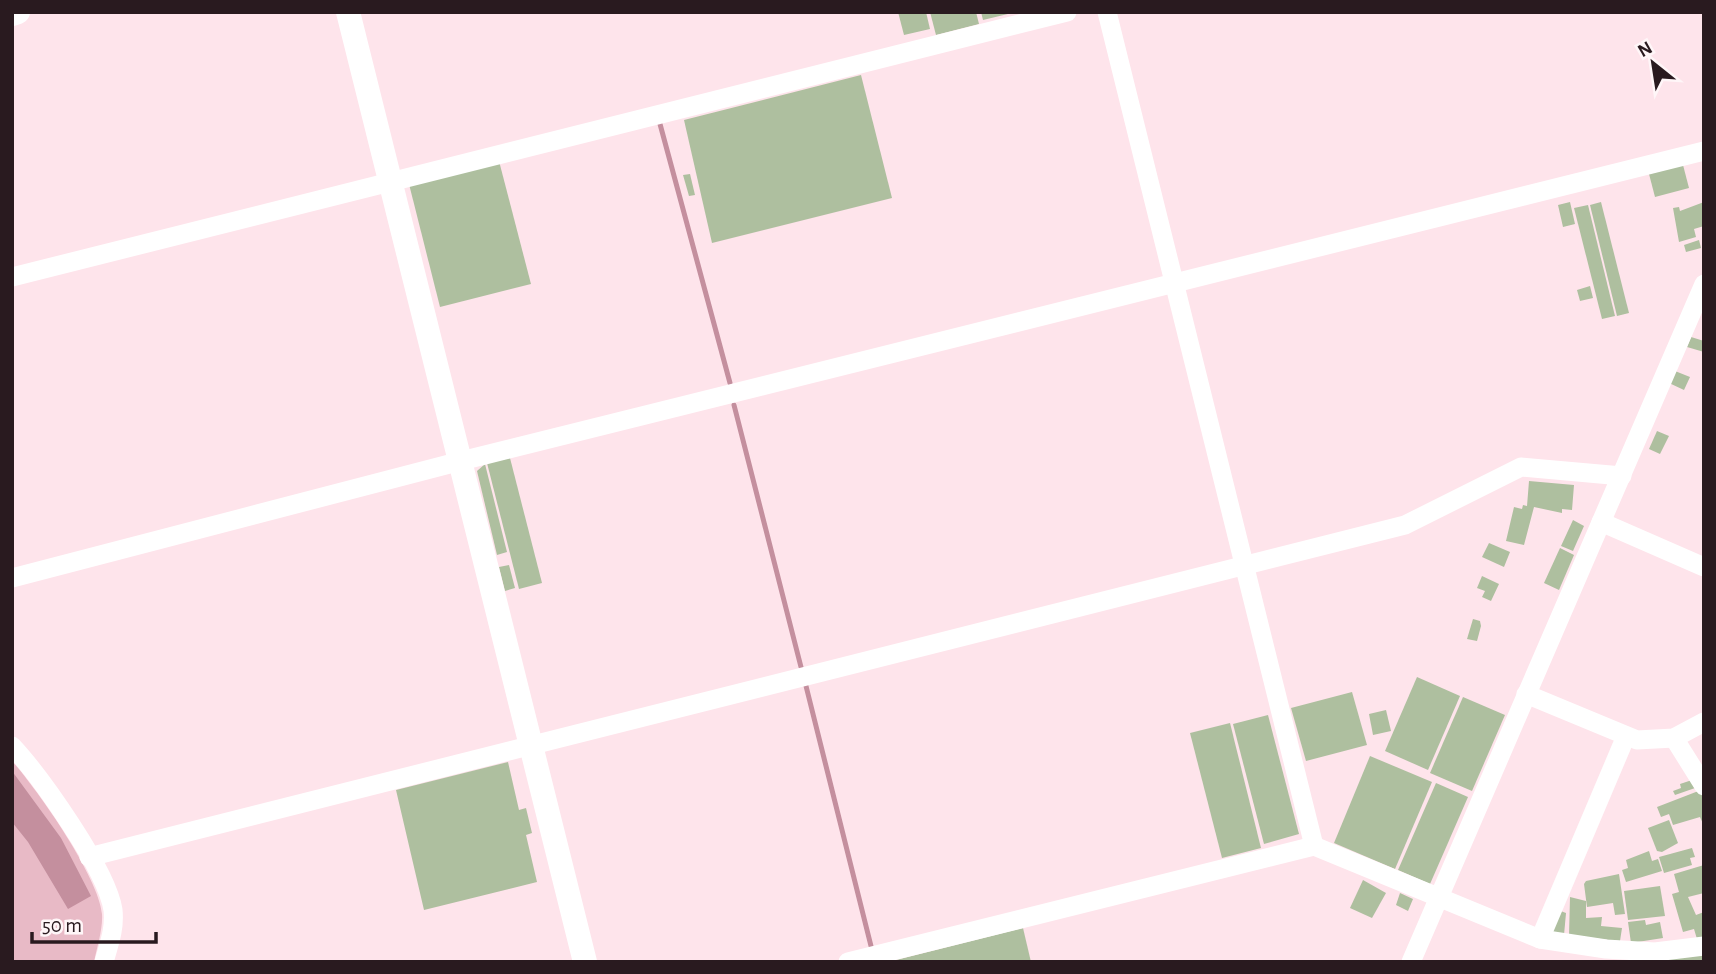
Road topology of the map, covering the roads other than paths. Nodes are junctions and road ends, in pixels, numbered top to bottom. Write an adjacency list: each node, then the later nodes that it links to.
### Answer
1 (18, 12): 5 (street)
2 (348, 12): 7 (street)
3 (1067, 12): 7 (street)
4 (1107, 12): 9 (street)
5 (12, 14)
6 (1704, 151): 9 (street)
7 (388, 181): 8 (street); 12 (street)
8 (12, 277)
9 (1174, 283): 12 (street); 15 (street)
10 (1704, 284): 11 (street)
11 (1698, 315): 13 (street)
12 (461, 461): 17 (street); 22 (street)
13 (1622, 476): 14 (street); 15 (street)
14 (1601, 522): 16 (street); 18 (street)
15 (1244, 564): 22 (street); 25 (street)
16 (1704, 567)
17 (12, 578)
18 (1525, 694): 20 (street); 27 (street)
19 (1704, 722): 21 (street)
20 (1626, 736): 21 (street); 28 (street)
21 (1674, 738): 24 (street)
22 (531, 744): 26 (street); 32 (street)
23 (12, 746): 26 (street)
24 (1704, 786)
25 (1314, 846): 27 (street); 33 (street)
26 (89, 857): 31 (street)
27 (1439, 898): 28 (street); 34 (street)
28 (1540, 939): 30 (street)
29 (1704, 946): 30 (street)
30 (1605, 956)
31 (104, 962)
32 (585, 962)
33 (848, 962)
34 (1411, 962)

